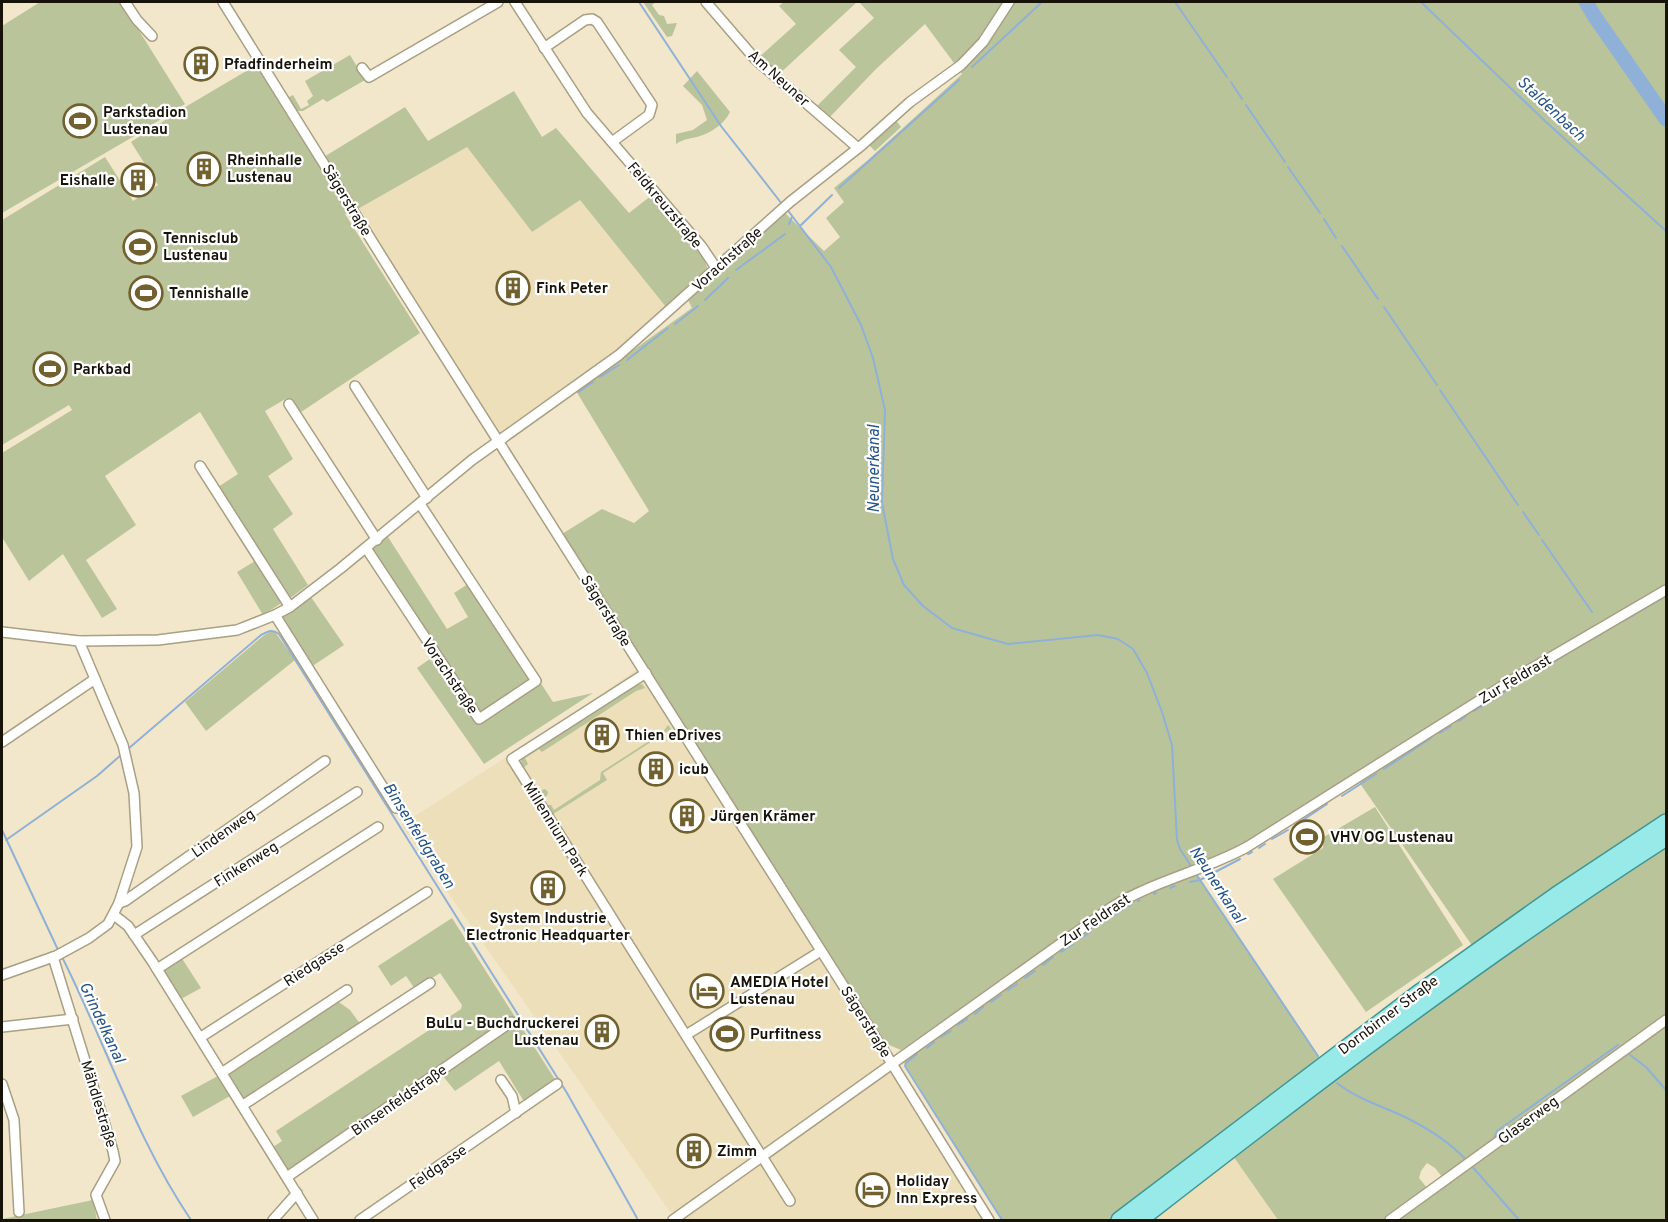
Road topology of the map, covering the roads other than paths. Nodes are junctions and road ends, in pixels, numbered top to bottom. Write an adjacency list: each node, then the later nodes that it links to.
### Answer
1 (125, 2): 7 (street)
2 (223, 2): 15 (street, Sägerstraße)
3 (498, 2): 9 (street)
4 (515, 2): 8 (street, Feldkreuzstraße)
5 (706, 2): 11 (street, Am Neuner)
6 (1009, 2): 11 (street, Vorachstraße)
7 (152, 36)
8 (544, 48): 10 (street, Feldkreuzstraße); 10 (street)
9 (362, 68)
10 (612, 142): 12 (street, Feldkreuzstraße)
11 (858, 148): 12 (street, Vorachstraße)
12 (716, 268): 15 (street, Vorachstraße)
13 (355, 387): 17 (street, Vorachstraße)
14 (289, 404): 18 (street)
15 (498, 441): 17 (street, Vorachstraße); 25 (street, Sägerstraße)
16 (200, 466): 21 (street)
17 (424, 501): 18 (street, Vorachstraße); 19 (street, Vorachstraße)
18 (377, 540): 19 (street, Vorachstraße)
19 (366, 548): 21 (street, Vorachstraße)
20 (1666, 590): 50 (street, Zur Feldrast)
21 (290, 607): 22 (street, Vorachstraße)
22 (275, 615): 24 (street, Vorachstraße); 30 (street)
23 (2, 632): 24 (street, Vorachstraße)
24 (79, 641): 26 (street)
25 (646, 673): 38 (street, Sägerstraße); 48 (street, Millennium Park)
26 (95, 679): 27 (street); 35 (street)
27 (2, 742)
28 (325, 761): 35 (street, Lindenweg)
29 (357, 792): 37 (street, Finkenweg)
30 (396, 808)
31 (1666, 822): 68 (main road, Dornbirner Straße)
32 (378, 827): 40 (street)
33 (1666, 838): 69 (main road, Dornbirner Straße)
34 (427, 892): 49 (street, Riedgasse)
35 (119, 903): 36 (street)
36 (114, 915): 37 (street); 39 (street)
37 (134, 935): 40 (street)
38 (821, 951): 48 (street); 50 (street, Sägerstraße)
39 (54, 957): 41 (street); 44 (street, Mähdlestraße)
40 (157, 969): 49 (street)
41 (2, 975)
42 (430, 982): 55 (street)
43 (347, 990): 51 (street)
44 (73, 1019): 47 (street); 62 (street, Mähdlestraße)
45 (1666, 1020): 70 (street, Glaserweg)
46 (512, 1022): 58 (street, Binsenfeldstraße)
47 (2, 1027)
48 (686, 1035): 57 (street, Millennium Park)
49 (201, 1037): 51 (street)
50 (892, 1064): 57 (street, Zur Feldrast); 67 (street, Sägerstraße)
51 (222, 1072): 55 (street)
52 (501, 1080): 56 (street)
53 (2, 1084): 61 (street)
54 (558, 1084): 56 (street, Feldgasse)
55 (243, 1105): 58 (street)
56 (516, 1113): 65 (street, Feldgasse)
57 (763, 1156): 60 (street, Millennium Park); 66 (street, Zur Feldrast)
58 (287, 1176): 59 (street)
59 (297, 1193): 63 (street); 64 (street)
60 (790, 1201)
61 (19, 1212)
62 (105, 1221)
63 (273, 1221)
64 (314, 1221)
65 (360, 1221)
66 (673, 1221)
67 (989, 1221)
68 (1119, 1221)
69 (1140, 1221)
70 (1390, 1221)

